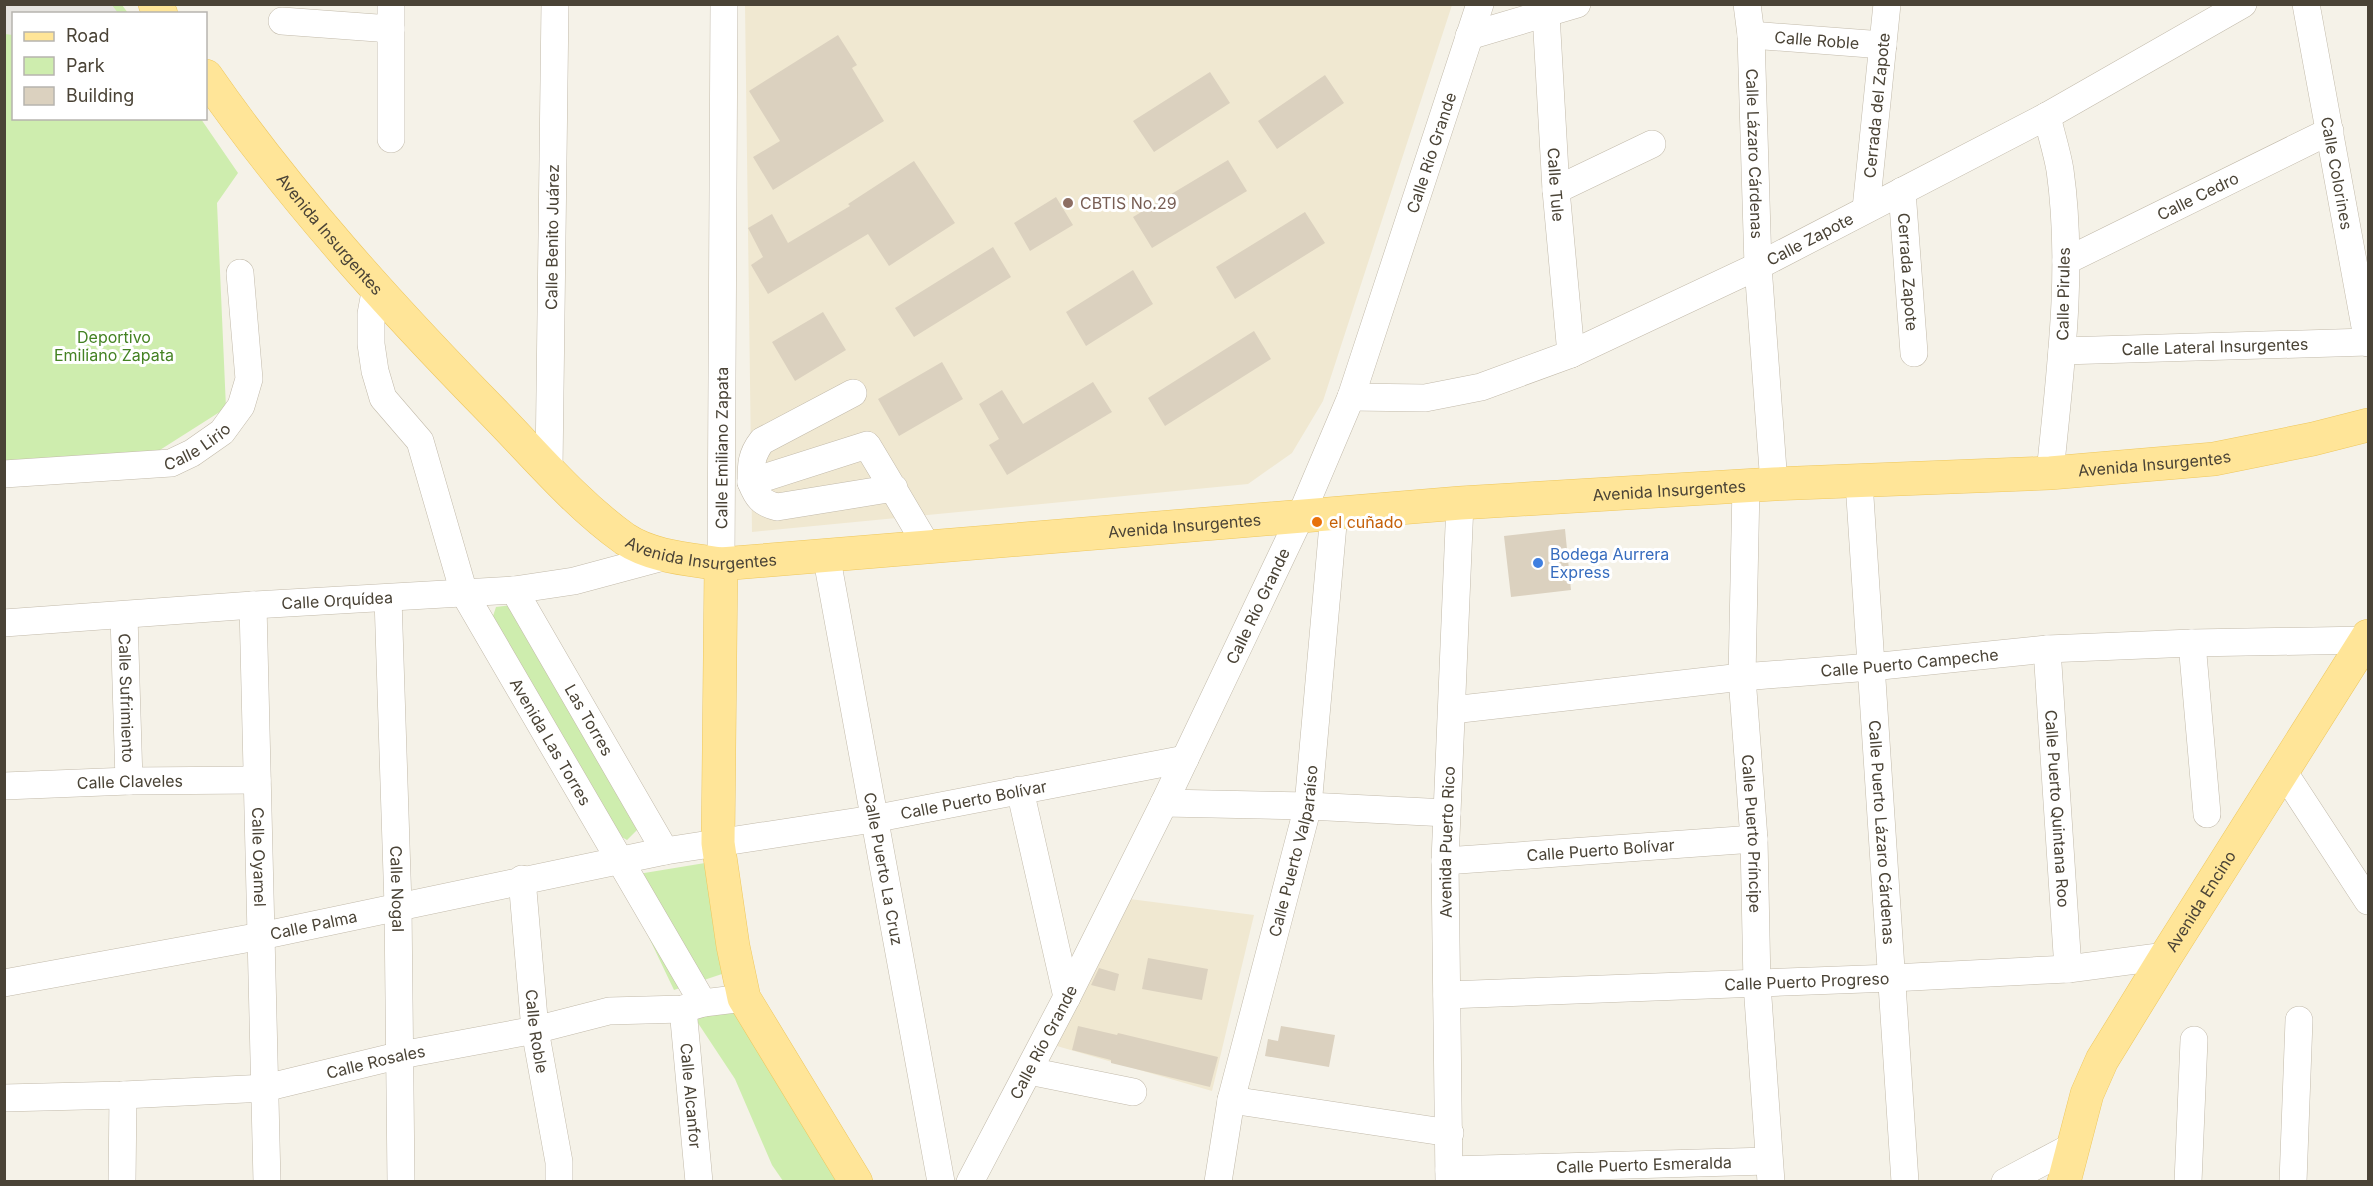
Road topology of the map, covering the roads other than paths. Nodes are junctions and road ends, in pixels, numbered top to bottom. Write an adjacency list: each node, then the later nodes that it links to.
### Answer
1 (555, 4): 34 (street, Calle Benito Juárez)
2 (724, 4): 47 (street, Calle Emiliano Zapata)
3 (1480, 4): 13 (street, Calle Río Grande)
4 (1576, 4): 9 (street)
5 (1747, 4): 12 (street, Calle Lázaro Cárdenas)
6 (1887, 4): 14 (street, Cerrada del Zapote)
7 (2243, 4): 16 (street, Calle Zapote)
8 (2306, 4): 17 (street, Calle Colorines)
9 (1545, 14): 13 (street); 20 (street, Calle Tule)
10 (391, 17): 11 (street); 18 (street)
11 (282, 21)
12 (1750, 35): 14 (street, Calle Roble); 24 (street, Calle Lázaro Cárdenas)
13 (1470, 36): 32 (street, Calle Río Grande)
14 (1883, 45): 22 (street, Cerrada del Zapote)
15 (207, 77): 26 (main road, Avenida Insurgentes)
16 (2047, 116): 21 (street, Calle Zapote); 23 (street, Calle Pirules)
17 (2330, 131): 23 (street, Calle Cedro); 27 (street, Calle Colorines)
18 (391, 139)
19 (1652, 144): 20 (street)
20 (1556, 190): 30 (street, Calle Tule)
21 (1902, 191): 22 (street, Calle Zapote); 29 (street, Cerrada Zapote)
22 (1866, 209): 24 (street, Calle Zapote)
23 (2066, 261): 28 (street, Calle Pirules)
24 (1758, 266): 30 (street, Calle Zapote); 39 (street, Calle Lázaro Cárdenas)
25 (240, 273): 36 (street, Calle Lirio)
26 (376, 288): 34 (main road, Avenida Insurgentes); 49 (street, Avenida Las Torres)
27 (2368, 342): 28 (street, Calle Lateral Insurgentes)
28 (2062, 351): 35 (street, Calle Pirules)
29 (1914, 353)
30 (1571, 354): 32 (street, Calle Zapote)
31 (854, 393): 38 (street)
32 (1351, 398): 43 (street, Calle Río Grande)
33 (2368, 425): 35 (main road, Avenida Insurgentes)
34 (549, 469): 46 (main road, Avenida Insurgentes)
35 (2050, 473): 37 (main road, Avenida Insurgentes)
36 (4, 474)
37 (1859, 482): 39 (main road, Avenida Insurgentes); 57 (street, Calle Puerto Lázaro Cárdenas)
38 (752, 483): 40 (street); 40 (street)
39 (1760, 485): 41 (main road, Avenida Insurgentes); 58 (street, Calle Puerto Príncipe)
40 (894, 488): 44 (street)
41 (1460, 503): 42 (main road, Avenida Insurgentes); 59 (street, Avenida Puerto Rico)
42 (1334, 513): 43 (main road, Avenida Insurgentes); 67 (street, Calle Puerto Valparaíso)
43 (1301, 515): 44 (main road, Avenida Insurgentes); 60 (street, Calle Río Grande)
44 (927, 546): 45 (main road, Avenida Insurgentes)
45 (826, 555): 47 (main road, Avenida Insurgentes); 70 (street, Calle Puerto La Cruz)
46 (667, 556): 47 (main road, Avenida Insurgentes); 48 (street, Calle Orquídea)
47 (721, 564): 72 (main road, Calle Emiliano Zapata)
48 (514, 590): 49 (street, Calle Orquídea); 73 (street, Las Torres)
49 (464, 593): 50 (street, Calle Orquídea); 74 (street, Avenida Las Torres)
50 (388, 597): 51 (street, Calle Orquídea); 78 (street, Calle Nogal)
51 (253, 605): 52 (street, Calle Orquídea); 62 (street, Calle Oyamel)
52 (124, 616): 53 (street, Calle Orquídea); 63 (street, Calle Sufrimiento)
53 (4, 624)
54 (2368, 640): 55 (street, Calle Puerto Campeche); 61 (main road, Avenida Encino)
55 (2192, 643): 56 (street, Calle Puerto Campeche); 69 (street)
56 (2047, 649): 57 (street, Calle Puerto Campeche); 81 (street, Calle Puerto Quintana Roo)
57 (1871, 668): 58 (street, Calle Puerto Campeche); 82 (street, Calle Puerto Lázaro Cárdenas)
58 (1742, 677): 59 (street, Calle Puerto Campeche); 71 (street, Calle Puerto Príncipe)
59 (1452, 710): 68 (street, Avenida Puerto Rico)
60 (1185, 759): 65 (street, Calle Puerto Bolívar); 66 (street, Calle Río Grande)
61 (2283, 771): 77 (street); 80 (main road, Avenida Encino)
62 (257, 780): 63 (street, Calle Claveles); 79 (street, Calle Oyamel)
63 (129, 781): 64 (street, Calle Claveles)
64 (4, 786)
65 (1020, 790): 70 (street, Calle Puerto Bolívar); 86 (street)
66 (1164, 803): 67 (street); 86 (street, Calle Río Grande)
67 (1308, 806): 68 (street); 98 (street, Calle Puerto Valparaíso)
68 (1447, 813): 75 (street, Avenida Puerto Rico)
69 (2206, 814)
70 (873, 819): 72 (street, Calle Puerto Bolívar); 109 (street, Calle Puerto La Cruz)
71 (1754, 839): 75 (street, Calle Puerto Bolívar); 84 (street, Calle Puerto Príncipe)
72 (718, 843): 73 (street, Calle Puerto Bolívar); 87 (main road, Calle Emiliano Zapata)
73 (665, 851): 74 (street, Calle Puerto Bolívar)
74 (620, 860): 76 (street, Calle Palma); 88 (street, Avenida Las Torres)
75 (1445, 861): 85 (street, Avenida Puerto Rico)
76 (522, 879): 78 (street, Calle Palma); 90 (street, Calle Roble)
77 (2368, 901)
78 (398, 906): 79 (street, Calle Palma); 92 (street, Calle Nogal)
79 (261, 936): 83 (street, Calle Palma); 94 (street, Calle Oyamel)
80 (2166, 956): 81 (street, Calle Puerto Progreso); 100 (main road, Avenida Encino)
81 (2068, 969): 82 (street, Calle Puerto Progreso)
82 (1892, 978): 84 (street, Calle Puerto Progreso); 112 (street, Calle Puerto Lázaro Cárdenas)
83 (4, 983)
84 (1758, 984): 85 (street, Calle Puerto Progreso); 101 (street, Calle Puerto Príncipe)
85 (1447, 995): 99 (street, Avenida Puerto Rico)
86 (1067, 997): 93 (street, Calle Río Grande)
87 (744, 998): 88 (street, Calle Rosales); 108 (main road)
88 (693, 1006): 90 (street, Calle Rosales); 107 (street, Calle Alcanfor)
89 (2299, 1020): 116 (street)
90 (535, 1030): 92 (street, Calle Rosales); 106 (street, Calle Roble)
91 (2194, 1040): 115 (street)
92 (401, 1055): 94 (street, Calle Rosales); 105 (street, Calle Nogal)
93 (1029, 1071): 95 (street); 110 (street, Calle Río Grande)
94 (265, 1088): 96 (street, Calle Rosales); 104 (street, Calle Oyamel)
95 (1132, 1092)
96 (123, 1095): 97 (street, Calle Rosales); 103 (street)
97 (4, 1098)
98 (1231, 1100): 99 (street); 111 (street, Calle Puerto Valparaíso)
99 (1450, 1133): 102 (street, Avenida Puerto Rico)
100 (2073, 1146): 113 (street); 114 (main road, Avenida Encino)
101 (1769, 1171): 102 (street, Calle Puerto Esmeralda)
102 (1449, 1176)
103 (122, 1182)
104 (267, 1182)
105 (401, 1182)
106 (560, 1182)
107 (699, 1182)
108 (856, 1182)
109 (941, 1182)
110 (970, 1182)
111 (1218, 1182)
112 (1905, 1182)
113 (2005, 1182)
114 (2064, 1182)
115 (2188, 1182)
116 (2293, 1182)

